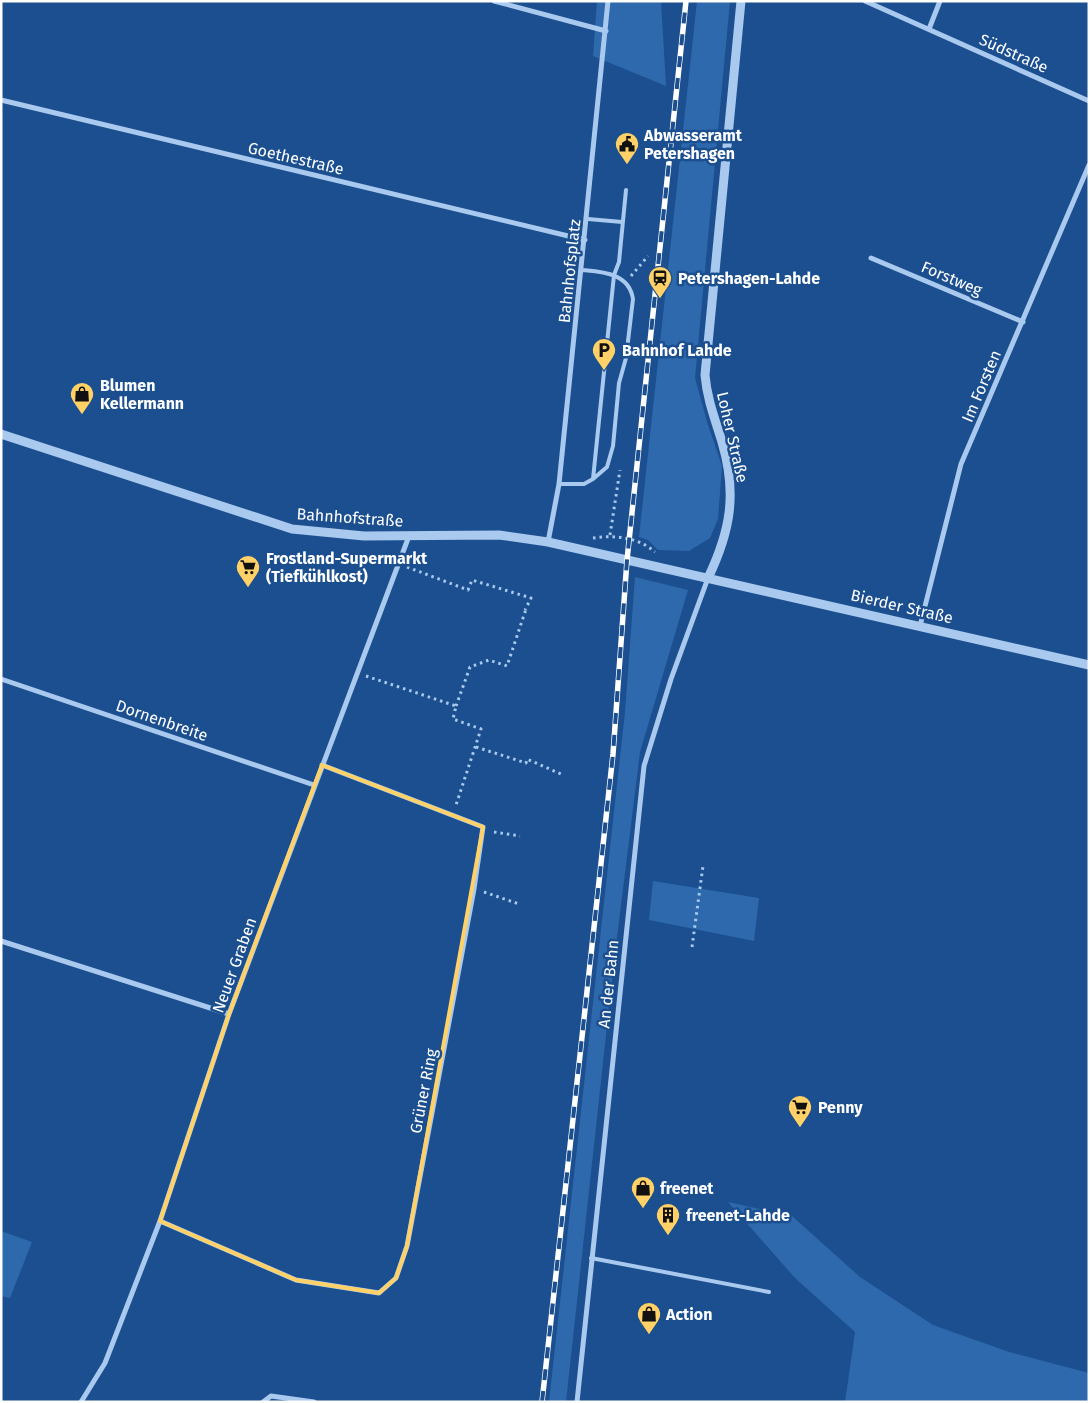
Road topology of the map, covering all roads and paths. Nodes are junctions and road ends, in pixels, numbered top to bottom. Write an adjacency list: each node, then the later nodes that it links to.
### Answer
1 (494, 1): 7 (street)
2 (608, 1): 7 (street, Bahnhofsplatz)
3 (742, 1): 31 (street, Loher Straße)
4 (865, 1): 6 (street, Südstraße)
5 (940, 1): 6 (street)
6 (929, 29): 9 (street, Südstraße)
7 (606, 31): 12 (street, Bahnhofsplatz)
8 (1, 100): 14 (street, Goethestraße)
9 (1089, 101)
10 (1089, 165): 20 (street, Im Forsten)
11 (626, 190): 13 (lane)
12 (588, 219): 13 (lane); 14 (street, Bahnhofsplatz)
13 (622, 222): 18 (lane)
14 (585, 240): 17 (street, Bahnhofsplatz)
15 (648, 256): 19 (path)
16 (871, 258): 20 (street, Forstweg)
17 (582, 270): 18 (lane); 24 (street, Bahnhofsplatz)
18 (614, 275): 19 (lane); 23 (lane)
19 (626, 282): 23 (lane)
20 (1023, 322): 32 (street, Im Forsten)
21 (1, 434): 26 (street, Bahnhofstraße)
22 (620, 470): 25 (path)
23 (594, 479): 24 (lane)
24 (559, 484): 28 (street, Bahnhofsplatz)
25 (610, 535): 27 (path); 29 (path)
26 (408, 536): 28 (street, Bahnhofstraße); 30 (street, Neuer Graben)
27 (585, 536)
28 (548, 542): 31 (street, Bahnhofstraße)
29 (663, 554)
30 (397, 564): 34 (street, Neuer Graben); 36 (path)
31 (708, 578): 32 (street, Bierder Straße); 51 (street, An der Bahn)
32 (920, 626): 33 (street, Bierder Straße)
33 (1089, 665)
34 (357, 673): 36 (path); 38 (street, Neuer Graben)
35 (1, 679): 40 (street, Dornenbreite)
36 (456, 706): 37 (path)
37 (476, 747): 39 (path); 41 (path)
38 (322, 765): 40 (street, Neuer Graben); 41 (street)
39 (560, 774)
40 (314, 785): 49 (street, Neuer Graben)
41 (453, 815): 42 (street)
42 (482, 830): 43 (path); 45 (street, Grüner Ring)
43 (520, 836)
44 (703, 866): 48 (path)
45 (474, 889): 46 (path); 50 (street, Grüner Ring)
46 (519, 904)
47 (1, 941): 49 (street)
48 (692, 946)
49 (229, 1014): 50 (street, Neuer Graben)
50 (160, 1221): 53 (street, Neuer Graben)
51 (591, 1258): 52 (lane); 56 (street, An der Bahn)
52 (769, 1292)
53 (81, 1402)
54 (263, 1402): 55 (street)
55 (314, 1402)
56 (577, 1402)

